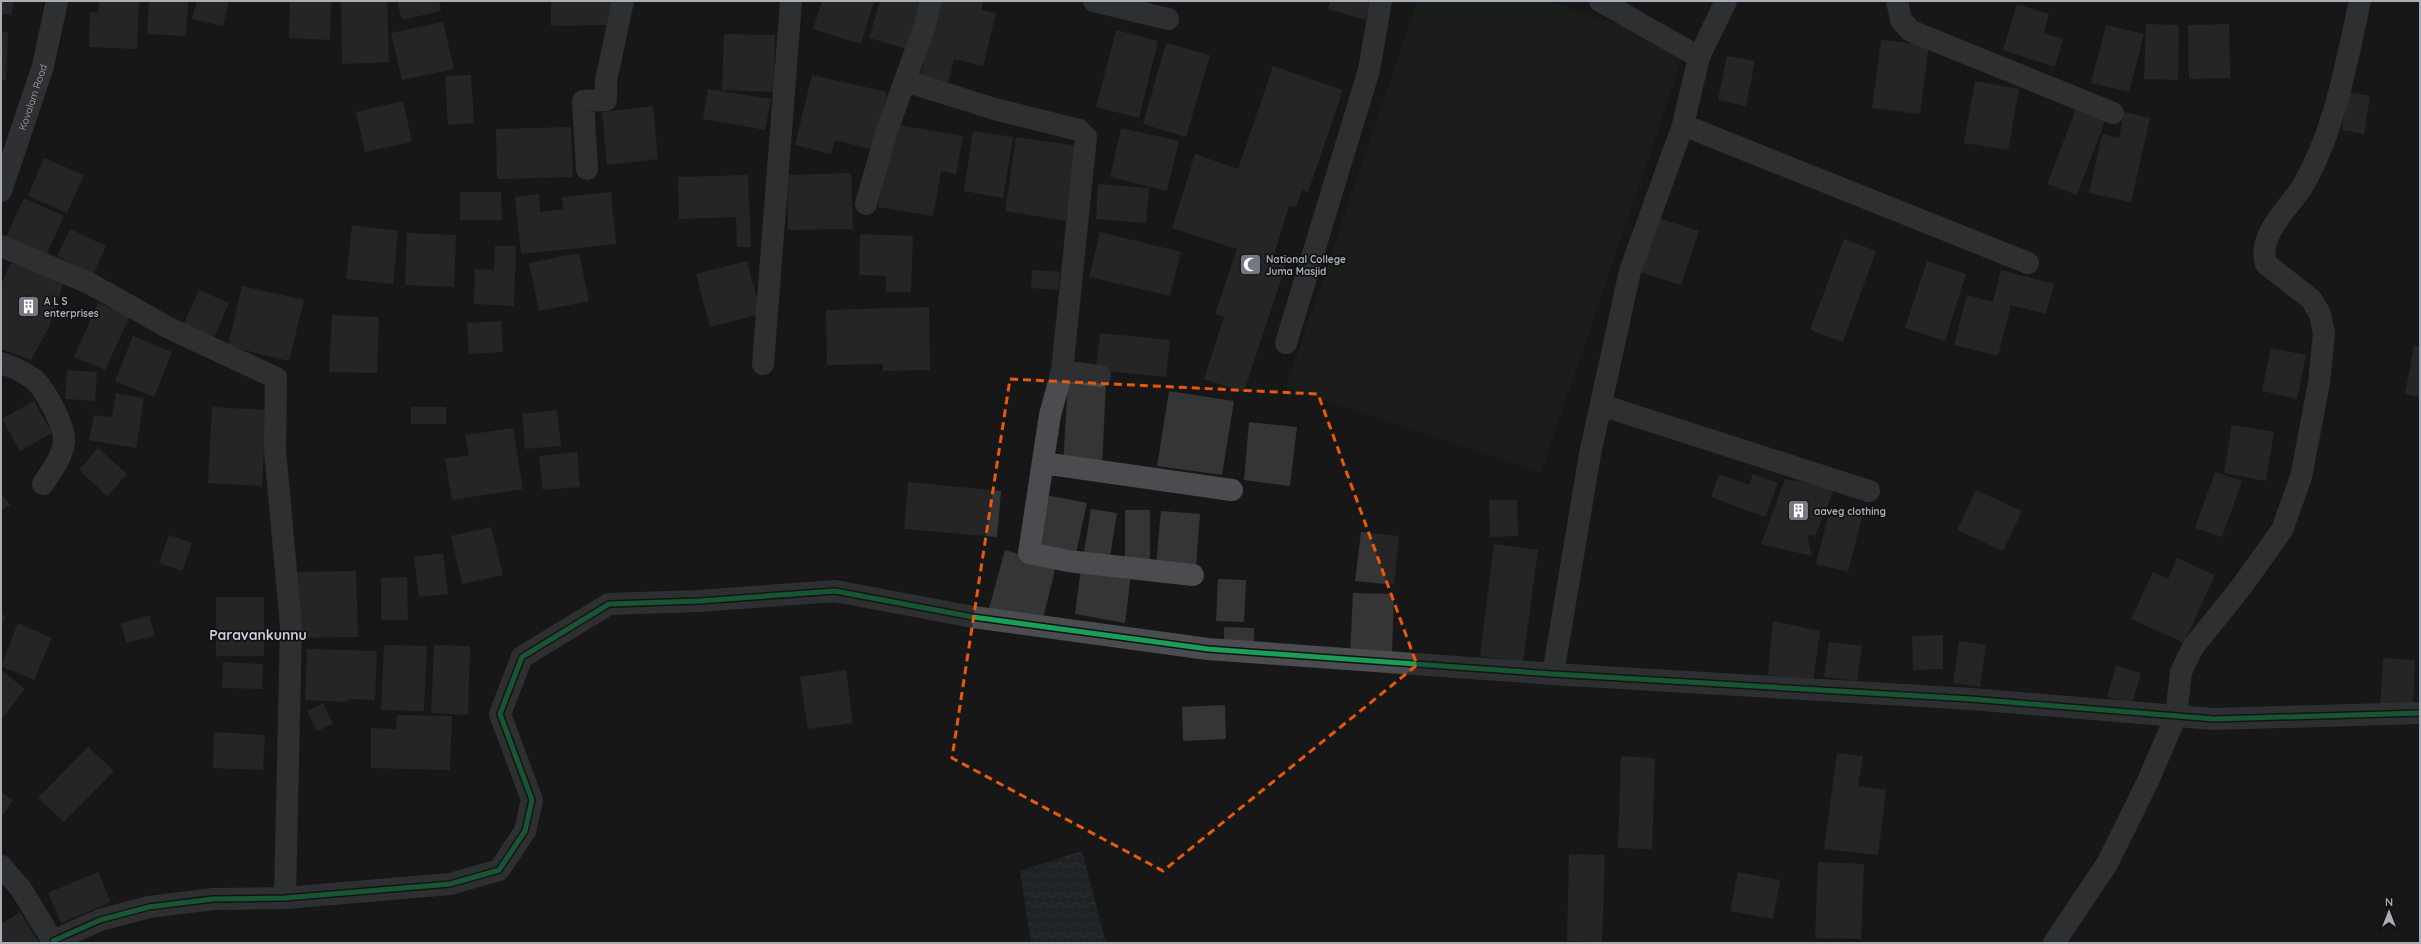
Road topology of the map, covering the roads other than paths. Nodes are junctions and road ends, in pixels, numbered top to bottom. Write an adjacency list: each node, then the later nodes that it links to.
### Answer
1 (57, 1): 17 (main road, Kovalam Road)
2 (623, 1): 16 (street)
3 (791, 1): 23 (street)
4 (931, 1): 13 (street)
5 (1094, 1): 11 (street)
6 (1382, 1): 21 (street)
7 (1600, 1): 12 (street)
8 (1726, 1): 12 (street)
9 (1897, 1): 14 (street)
10 (2360, 1): 34 (street)
11 (1168, 19)
12 (1699, 57): 15 (street)
13 (905, 81): 18 (street); 24 (street)
14 (2113, 113)
15 (1683, 125): 20 (street); 26 (street)
16 (587, 169)
17 (1, 190)
18 (866, 204)
19 (1, 246): 36 (street)
20 (2028, 263)
21 (1286, 343)
22 (1, 363): 28 (street)
23 (763, 364)
24 (1062, 371): 25 (street); 27 (street)
25 (1100, 376)
26 (1601, 405): 30 (street); 32 (street)
27 (1042, 463): 29 (street); 31 (street)
28 (43, 484)
29 (1232, 490)
30 (1869, 491)
31 (1192, 575)
32 (1553, 674): 34 (street); 36 (street)
33 (2420, 713): 34 (street)
34 (2176, 716): 38 (street)
35 (1, 866): 37 (street)
36 (285, 898): 37 (street)
37 (53, 942)
38 (2054, 943)

